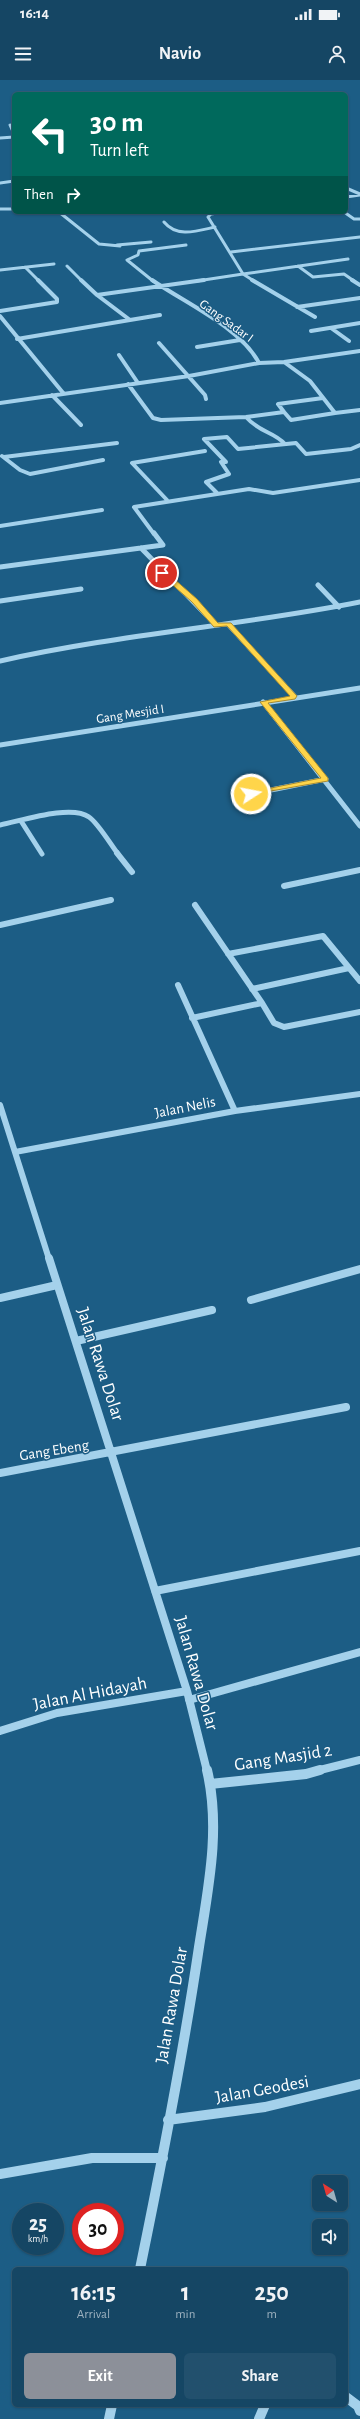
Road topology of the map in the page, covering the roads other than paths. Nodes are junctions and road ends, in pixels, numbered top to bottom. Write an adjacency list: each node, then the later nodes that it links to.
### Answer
1 (10, 125): 2 (street)
2 (12, 130)
3 (12, 137): 4 (street)
4 (0, 138)
5 (12, 181): 6 (street)
6 (0, 183)
7 (348, 189): 8 (street)
8 (360, 195): 9 (street)
9 (348, 197)
10 (0, 209): 11 (street)
11 (12, 209)
12 (61, 214): 21 (street)
13 (214, 214): 19 (street)
14 (347, 214): 15 (street)
15 (354, 219): 16 (street); 18 (street)
16 (360, 219)
17 (164, 222): 19 (street)
18 (360, 224)
19 (215, 227): 23 (street)
20 (360, 237): 23 (street)
21 (151, 242)
22 (186, 245): 32 (street)
23 (231, 252): 30 (street)
24 (348, 259): 27 (street, Gang Sadar I)
25 (54, 264): 28 (street)
26 (67, 266): 33 (street)
27 (298, 266): 30 (street, Gang Sadar I); 31 (street)
28 (25, 267): 29 (street); 36 (street)
29 (0, 270)
30 (243, 274): 32 (street, Gang Sadar I); 35 (street)
31 (360, 285)
32 (161, 286): 33 (street); 45 (street, Gang Sadar I)
33 (97, 295): 40 (street)
34 (360, 298): 35 (street)
35 (297, 307): 39 (street)
36 (0, 311)
37 (160, 315): 40 (street)
38 (0, 316): 44 (street)
39 (315, 317)
40 (130, 320): 44 (street)
41 (360, 323): 42 (street)
42 (331, 328): 43 (street); 46 (street)
43 (311, 331)
44 (17, 339): 56 (street)
45 (240, 340): 48 (street); 52 (street, Gang Sadar I)
46 (349, 341)
47 (159, 343): 53 (street)
48 (197, 347)
49 (360, 351): 51 (street)
50 (119, 355): 54 (street)
51 (284, 362): 52 (street); 58 (street)
52 (259, 363): 53 (street, Gang Sadar I)
53 (189, 376): 54 (street, Gang Sadar I); 59 (street)
54 (138, 383): 55 (street, Gang Sadar I)
55 (128, 384): 56 (street, Gang Sadar I); 64 (street)
56 (64, 394): 57 (street, Gang Sadar I)
57 (52, 395): 60 (street, Gang Sadar I); 65 (street)
58 (323, 398): 62 (street); 63 (street)
59 (206, 399)
60 (0, 403)
61 (360, 410): 63 (street)
62 (284, 412): 63 (street); 64 (street)
63 (335, 413)
64 (246, 417): 67 (street)
65 (81, 425)
66 (117, 443): 70 (street)
67 (285, 444): 68 (street); 73 (street)
68 (360, 445)
69 (205, 451): 74 (street)
70 (2, 456): 71 (street)
71 (103, 460)
72 (360, 480): 73 (street)
73 (217, 493): 74 (street)
74 (167, 500): 77 (street)
75 (102, 510): 76 (street)
76 (0, 526)
77 (141, 548): 78 (street); 85 (street)
78 (0, 567)
79 (318, 585): 83 (street)
80 (81, 589): 81 (street)
81 (0, 601)
82 (360, 602): 83 (street)
83 (339, 607): 84 (street)
84 (228, 624): 85 (street); 88 (street)
85 (216, 625): 86 (street)
86 (0, 661)
87 (360, 688): 88 (street, Gang Mesjid I)
88 (295, 697): 89 (street, Gang Mesjid I)
89 (263, 702): 90 (street, Gang Mesjid I); 91 (street)
90 (0, 745)
91 (326, 780): 92 (street); 95 (street)
92 (251, 794)
93 (21, 821): 94 (street); 96 (street); 98 (street)
94 (0, 825)
95 (360, 826)
96 (42, 854)
97 (360, 870): 99 (street)
98 (132, 872)
99 (284, 886)
100 (111, 900): 102 (street)
101 (196, 905): 103 (street)
102 (0, 925)
103 (228, 954): 104 (street); 107 (street)
104 (349, 968): 105 (street); 107 (street)
105 (360, 981)
106 (178, 985): 110 (street)
107 (252, 989): 108 (street)
108 (262, 1003): 109 (street); 110 (street)
109 (360, 1012)
110 (192, 1018): 113 (street)
111 (360, 1094): 113 (street, Jalan Nelis)
112 (0, 1105): 114 (street, Jalan Rawa Dolar)
113 (235, 1111): 114 (street, Jalan Nelis)
114 (15, 1152): 116 (street, Jalan Rawa Dolar)
115 (360, 1269): 118 (street)
116 (57, 1285): 117 (street); 120 (street, Jalan Rawa Dolar)
117 (0, 1298)
118 (251, 1300)
119 (212, 1310): 120 (street)
120 (76, 1341): 122 (street, Jalan Rawa Dolar)
121 (346, 1407): 122 (street, Gang Ebeng)
122 (112, 1454): 123 (street, Gang Ebeng); 125 (street, Jalan Rawa Dolar)
123 (0, 1473)
124 (360, 1551): 125 (street)
125 (155, 1591): 127 (street, Jalan Rawa Dolar)
126 (360, 1652): 127 (street, Jalan Al Hidayah)
127 (188, 1695): 128 (street, Jalan Al Hidayah); 130 (street, Jalan Rawa Dolar)
128 (0, 1730)
129 (360, 1760): 130 (street, Gang Masjid 2)
130 (210, 1784): 132 (street, Jalan Rawa Dolar)
131 (360, 2084): 132 (street, Jalan Geodesi)
132 (168, 2120): 133 (street, Jalan Rawa Dolar)
133 (163, 2158): 134 (street); 135 (street, Jalan Rawa Dolar)
134 (0, 2174)
135 (140, 2267)
136 (348, 2398): 139 (street)
137 (112, 2407): 140 (street)
138 (264, 2407): 141 (street)
139 (360, 2411)
140 (109, 2419)
141 (259, 2419)

